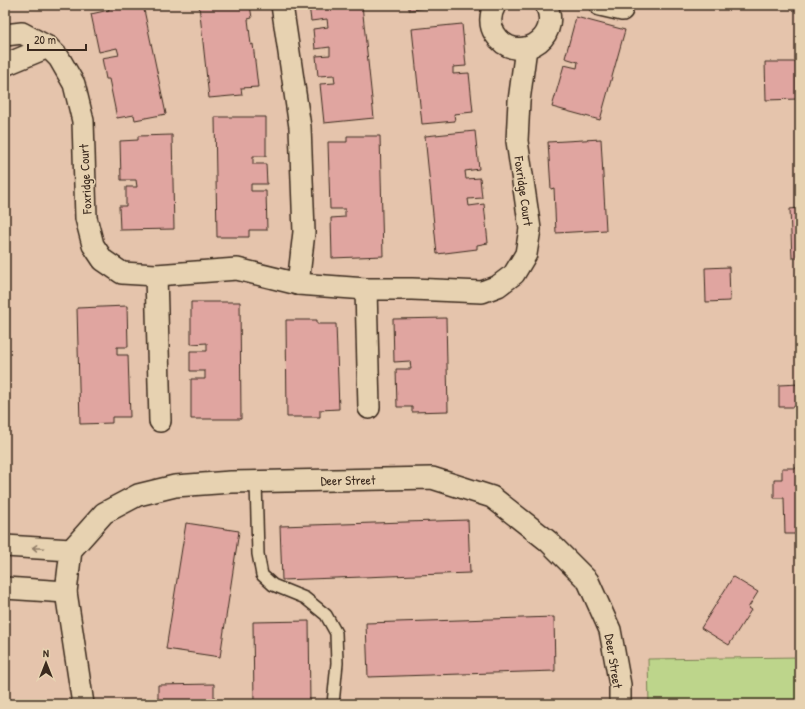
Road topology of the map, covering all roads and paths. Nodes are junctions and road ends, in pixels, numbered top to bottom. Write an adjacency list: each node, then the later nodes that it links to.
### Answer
1 (282, 5): 11 (street)
2 (495, 5): 8 (street)
3 (546, 5): 8 (street)
4 (600, 5): 5 (street)
5 (622, 10)
6 (5, 35): 7 (street, Foxridge Court)
7 (48, 48): 9 (street); 10 (street, Foxridge Court)
8 (526, 48): 12 (street, Foxridge Court)
9 (5, 63)
10 (156, 275): 11 (street, Foxridge Court); 14 (street)
11 (298, 284): 12 (street, Foxridge Court)
12 (366, 289): 13 (street)
13 (369, 408)
14 (160, 421)
15 (256, 482): 17 (street, Deer Street); 21 (lane); 22 (street, Deer Street)
16 (5, 546): 17 (street, one-way to 16)
17 (71, 550): 19 (street)
18 (5, 588): 19 (street)
19 (66, 592): 20 (street)
20 (83, 704)
21 (333, 704)
22 (620, 704)

